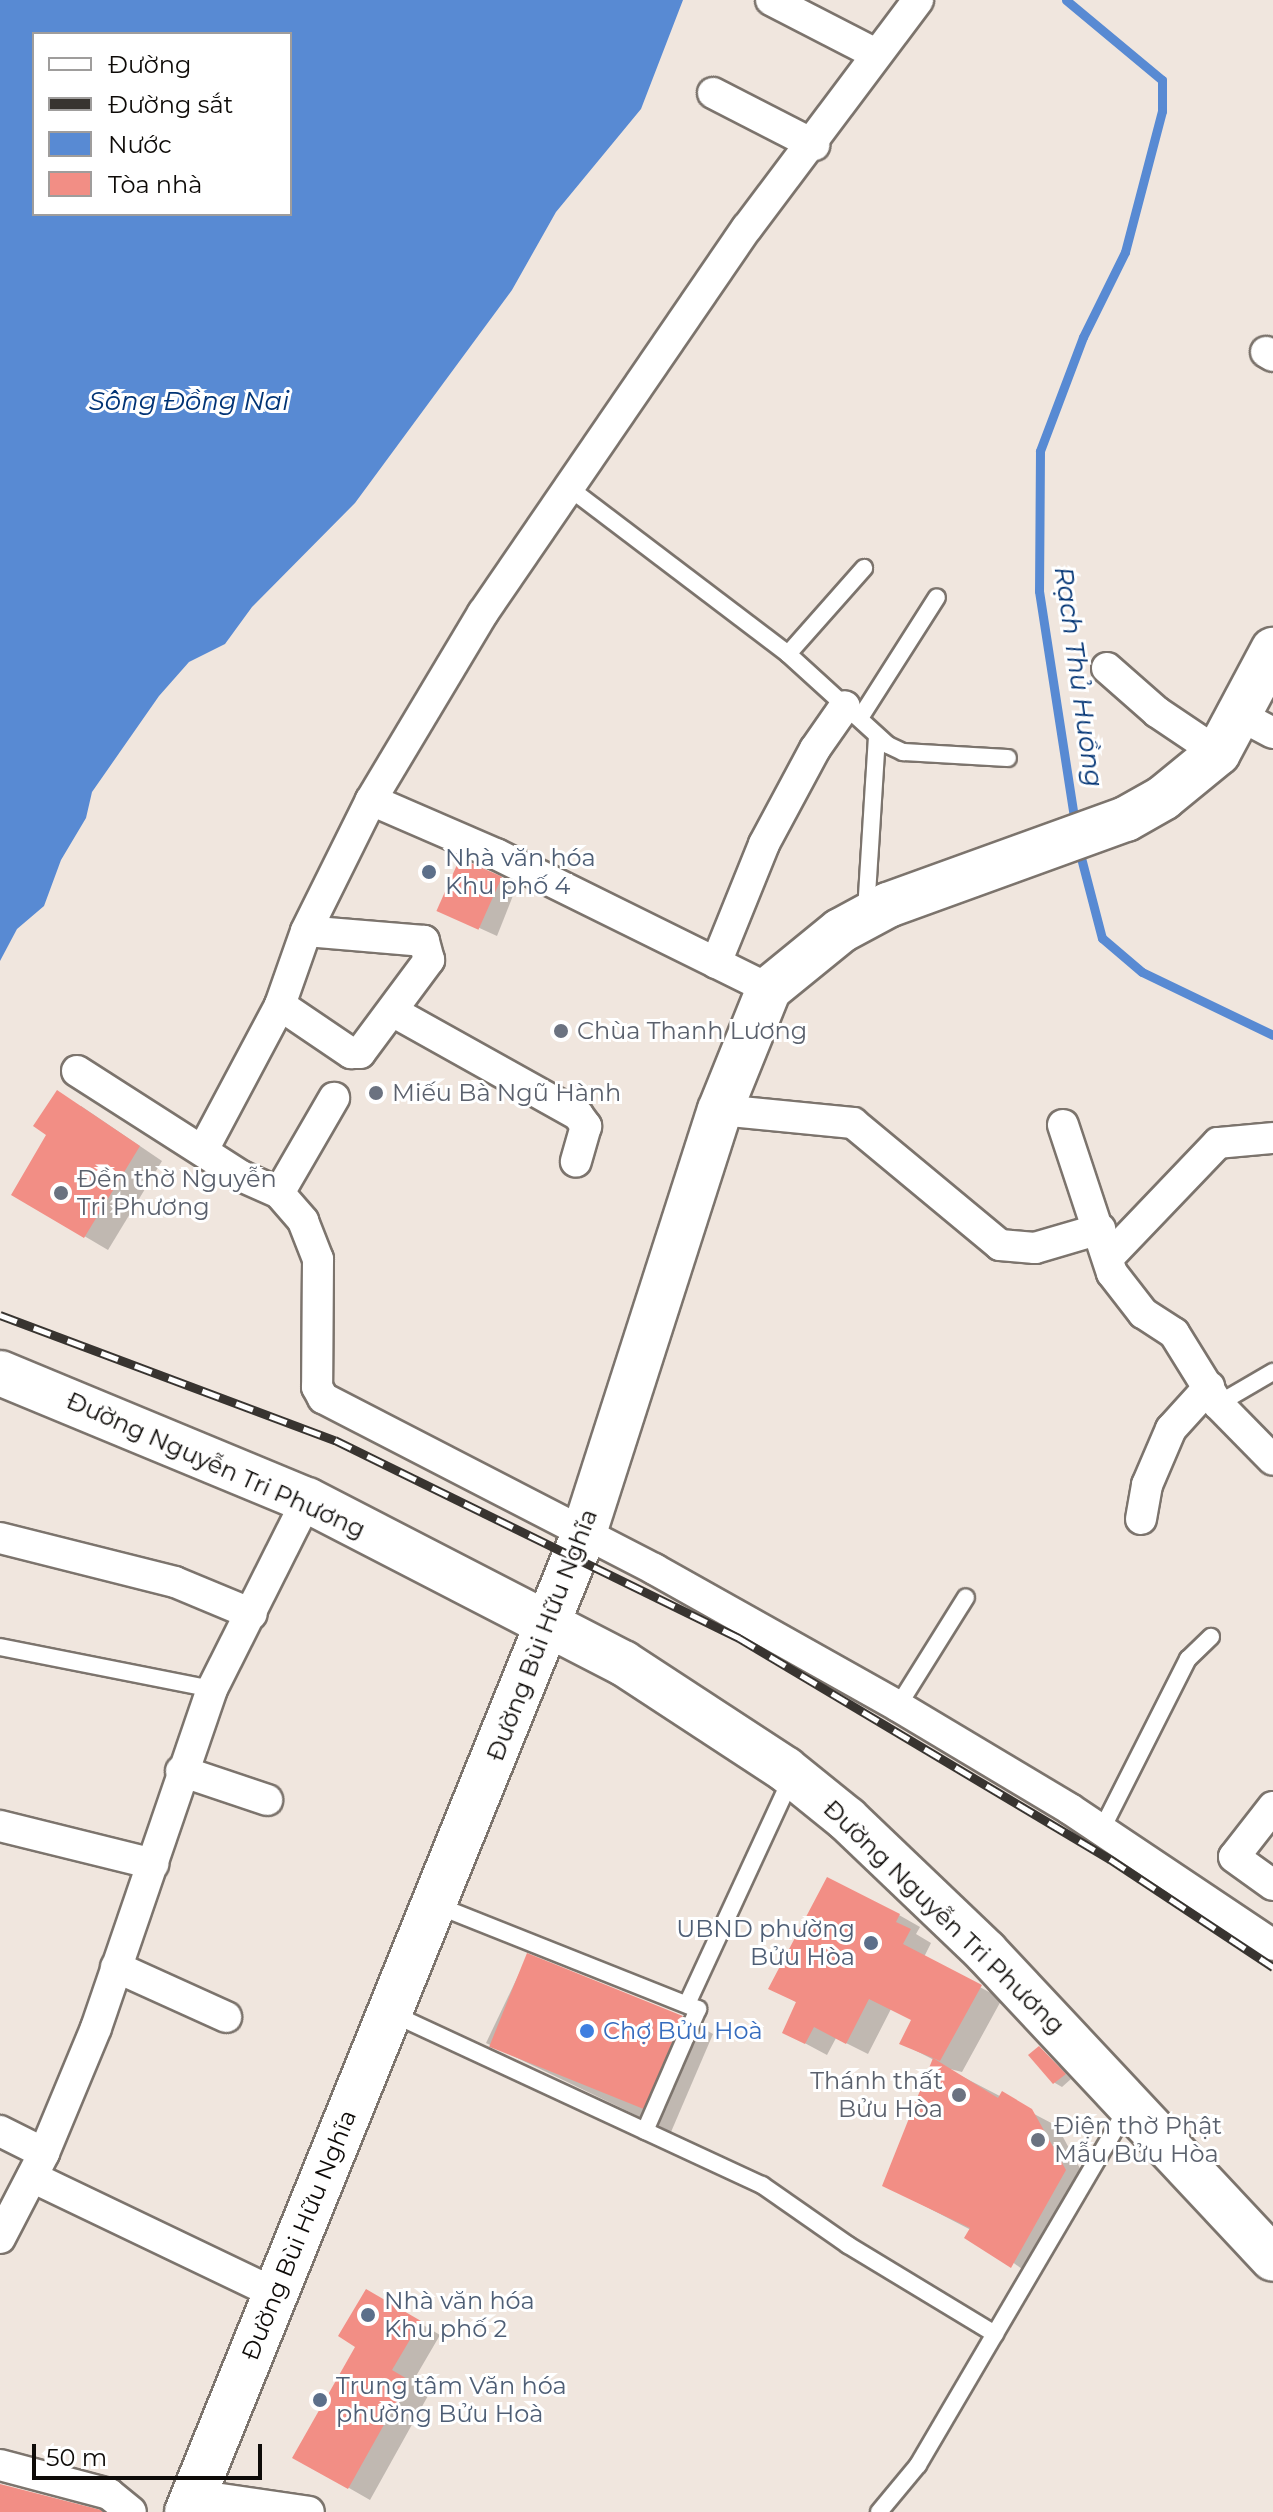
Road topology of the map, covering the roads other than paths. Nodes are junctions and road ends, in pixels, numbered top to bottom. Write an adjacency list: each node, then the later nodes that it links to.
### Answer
1 (771, 0): 3 (street)
2 (918, 0): 3 (street)
3 (876, 54): 5 (street)
4 (713, 93): 5 (street)
5 (814, 145): 6 (street)
6 (568, 487): 10 (lane); 17 (street)
7 (864, 568): 10 (lane)
8 (937, 597): 12 (lane)
9 (1273, 650): 13 (main road)
10 (788, 654): 12 (lane)
11 (1107, 668): 15 (street)
12 (852, 712): 14 (lane); 20 (street)
13 (1256, 724): 15 (main road)
14 (877, 737): 16 (lane); 18 (lane)
15 (1218, 753): 18 (main road, Đường Bùi Hữu Nghĩa)
16 (1008, 758)
17 (371, 800): 19 (street); 20 (street)
18 (866, 916): 21 (main road, Đường Bùi Hữu Nghĩa)
19 (306, 931): 22 (street); 23 (street)
20 (716, 963): 21 (street)
21 (769, 989): 26 (main road, Đường Bùi Hữu Nghĩa)
22 (280, 1005): 23 (street); 29 (street)
23 (392, 1011): 30 (street)
24 (77, 1071): 29 (street)
25 (334, 1098): 31 (street)
26 (720, 1110): 32 (street); 40 (main road, Đường Bùi Hữu Nghĩa)
27 (1063, 1125): 32 (street)
28 (1273, 1138): 33 (street)
29 (203, 1150): 31 (street)
30 (576, 1162)
31 (279, 1193): 40 (street)
32 (1100, 1229): 33 (street)
33 (1108, 1258): 36 (street)
34 (1273, 1372): 36 (lane)
35 (0, 1373): 38 (main road, Đường Nguyễn Tri Phương)
36 (1214, 1396): 37 (street); 39 (street)
37 (1273, 1460)
38 (307, 1500): 43 (street); 44 (main road, Đường Nguyễn Tri Phương)
39 (1141, 1519)
40 (583, 1536): 44 (main road, Đường Bùi Hữu Nghĩa); 48 (street)
41 (0, 1538): 43 (street)
42 (966, 1597): 48 (lane)
43 (252, 1614): 47 (street)
44 (547, 1623): 50 (main road, Đường Nguyễn Tri Phương); 57 (main road, Đường Bùi Hữu Nghĩa)
45 (1211, 1637): 54 (lane)
46 (0, 1647): 47 (lane)
47 (212, 1689): 49 (street)
48 (898, 1706): 54 (street)
49 (181, 1771): 51 (street); 55 (street)
50 (793, 1776): 60 (lane); 63 (main road, Đường Nguyễn Tri Phương)
51 (267, 1800)
52 (1273, 1807): 56 (street)
53 (0, 1826): 55 (street)
54 (1102, 1829): 58 (street)
55 (153, 1864): 59 (street)
56 (1273, 1885)
57 (436, 1905): 60 (lane); 61 (main road, Đường Bùi Hữu Nghĩa)
58 (1273, 1945)
59 (116, 1967): 62 (street); 66 (street)
60 (687, 2004): 65 (lane)
61 (389, 2013): 65 (lane); 69 (main road, Đường Bùi Hữu Nghĩa)
62 (226, 2017)
63 (1130, 2103): 68 (main road, Đường Nguyễn Tri Phương); 70 (lane)
64 (0, 2131): 66 (street)
65 (645, 2131): 70 (lane)
66 (38, 2165): 67 (street); 69 (street)
67 (0, 2238)
68 (1273, 2259)
69 (276, 2294): 72 (main road, Đường Bùi Hữu Nghĩa)
70 (995, 2334): 75 (lane)
71 (0, 2465): 73 (street)
72 (191, 2504): 74 (street)
73 (131, 2512)
74 (309, 2512)
75 (879, 2512)

